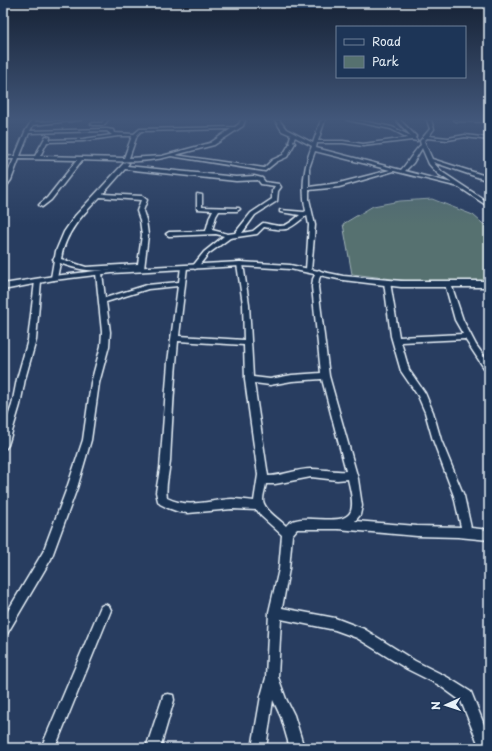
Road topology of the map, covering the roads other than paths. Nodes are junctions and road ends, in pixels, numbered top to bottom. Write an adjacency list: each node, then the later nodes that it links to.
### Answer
1 (18, 155): 12 (street)
2 (129, 155): 14 (street)
3 (174, 155): 9 (street)
4 (286, 155): 9 (street)
5 (311, 155): 21 (street)
6 (347, 155): 17 (street)
7 (415, 155): 17 (street)
8 (429, 155): 15 (street)
9 (170, 156): 14 (street)
10 (37, 157): 12 (street); 13 (street)
11 (3, 158): 12 (street)
12 (17, 158): 20 (street)
13 (80, 159): 14 (street); 26 (street)
14 (128, 160): 16 (street)
15 (431, 160): 18 (street); 19 (street)
16 (123, 167): 22 (street); 34 (street)
17 (399, 171): 19 (street); 21 (street)
18 (489, 179)
19 (458, 186): 24 (street)
20 (3, 187)
21 (307, 189): 31 (street)
22 (99, 195): 36 (street); 40 (street)
23 (199, 195): 29 (street)
24 (477, 198): 25 (street); 27 (street)
25 (489, 199)
26 (42, 205)
27 (489, 205)
28 (237, 209): 29 (street)
29 (217, 210): 32 (street)
30 (282, 211): 31 (street)
31 (307, 212): 34 (street); 41 (street)
32 (210, 232): 33 (street); 35 (street)
33 (168, 234)
34 (238, 234): 35 (street)
35 (228, 236): 39 (street)
36 (56, 259): 40 (street); 43 (street)
37 (240, 264): 39 (street); 41 (street); 54 (street)
38 (184, 267): 39 (street); 40 (street); 46 (street)
39 (195, 267)
40 (140, 268): 42 (street)
41 (314, 271): 45 (street); 56 (street)
42 (99, 273): 43 (street); 50 (street)
43 (54, 278): 44 (street)
44 (38, 281): 49 (street); 58 (street)
45 (387, 282): 47 (street); 53 (street)
46 (180, 284): 50 (street); 52 (street)
47 (448, 284): 48 (street); 51 (street)
48 (489, 284)
49 (3, 287)
50 (103, 301): 68 (street)
51 (468, 336): 53 (street); 55 (street)
52 (176, 338): 54 (street); 61 (street)
53 (396, 340): 64 (street)
54 (248, 344): 57 (street)
55 (489, 369)
56 (325, 376): 57 (street); 59 (street)
57 (249, 380): 60 (street)
58 (3, 445)
59 (352, 475): 60 (street); 62 (street)
60 (263, 480): 61 (street)
61 (260, 506): 63 (street)
62 (336, 524): 63 (street); 64 (street)
63 (287, 533): 67 (street)
64 (467, 533): 65 (street)
65 (489, 535)
66 (105, 610): 72 (street)
67 (275, 612): 69 (street); 71 (street)
68 (3, 630)
69 (272, 677): 74 (street); 75 (street)
70 (168, 700): 73 (street)
71 (486, 740)
72 (48, 748)
73 (153, 748)
74 (259, 748)
75 (298, 748)

